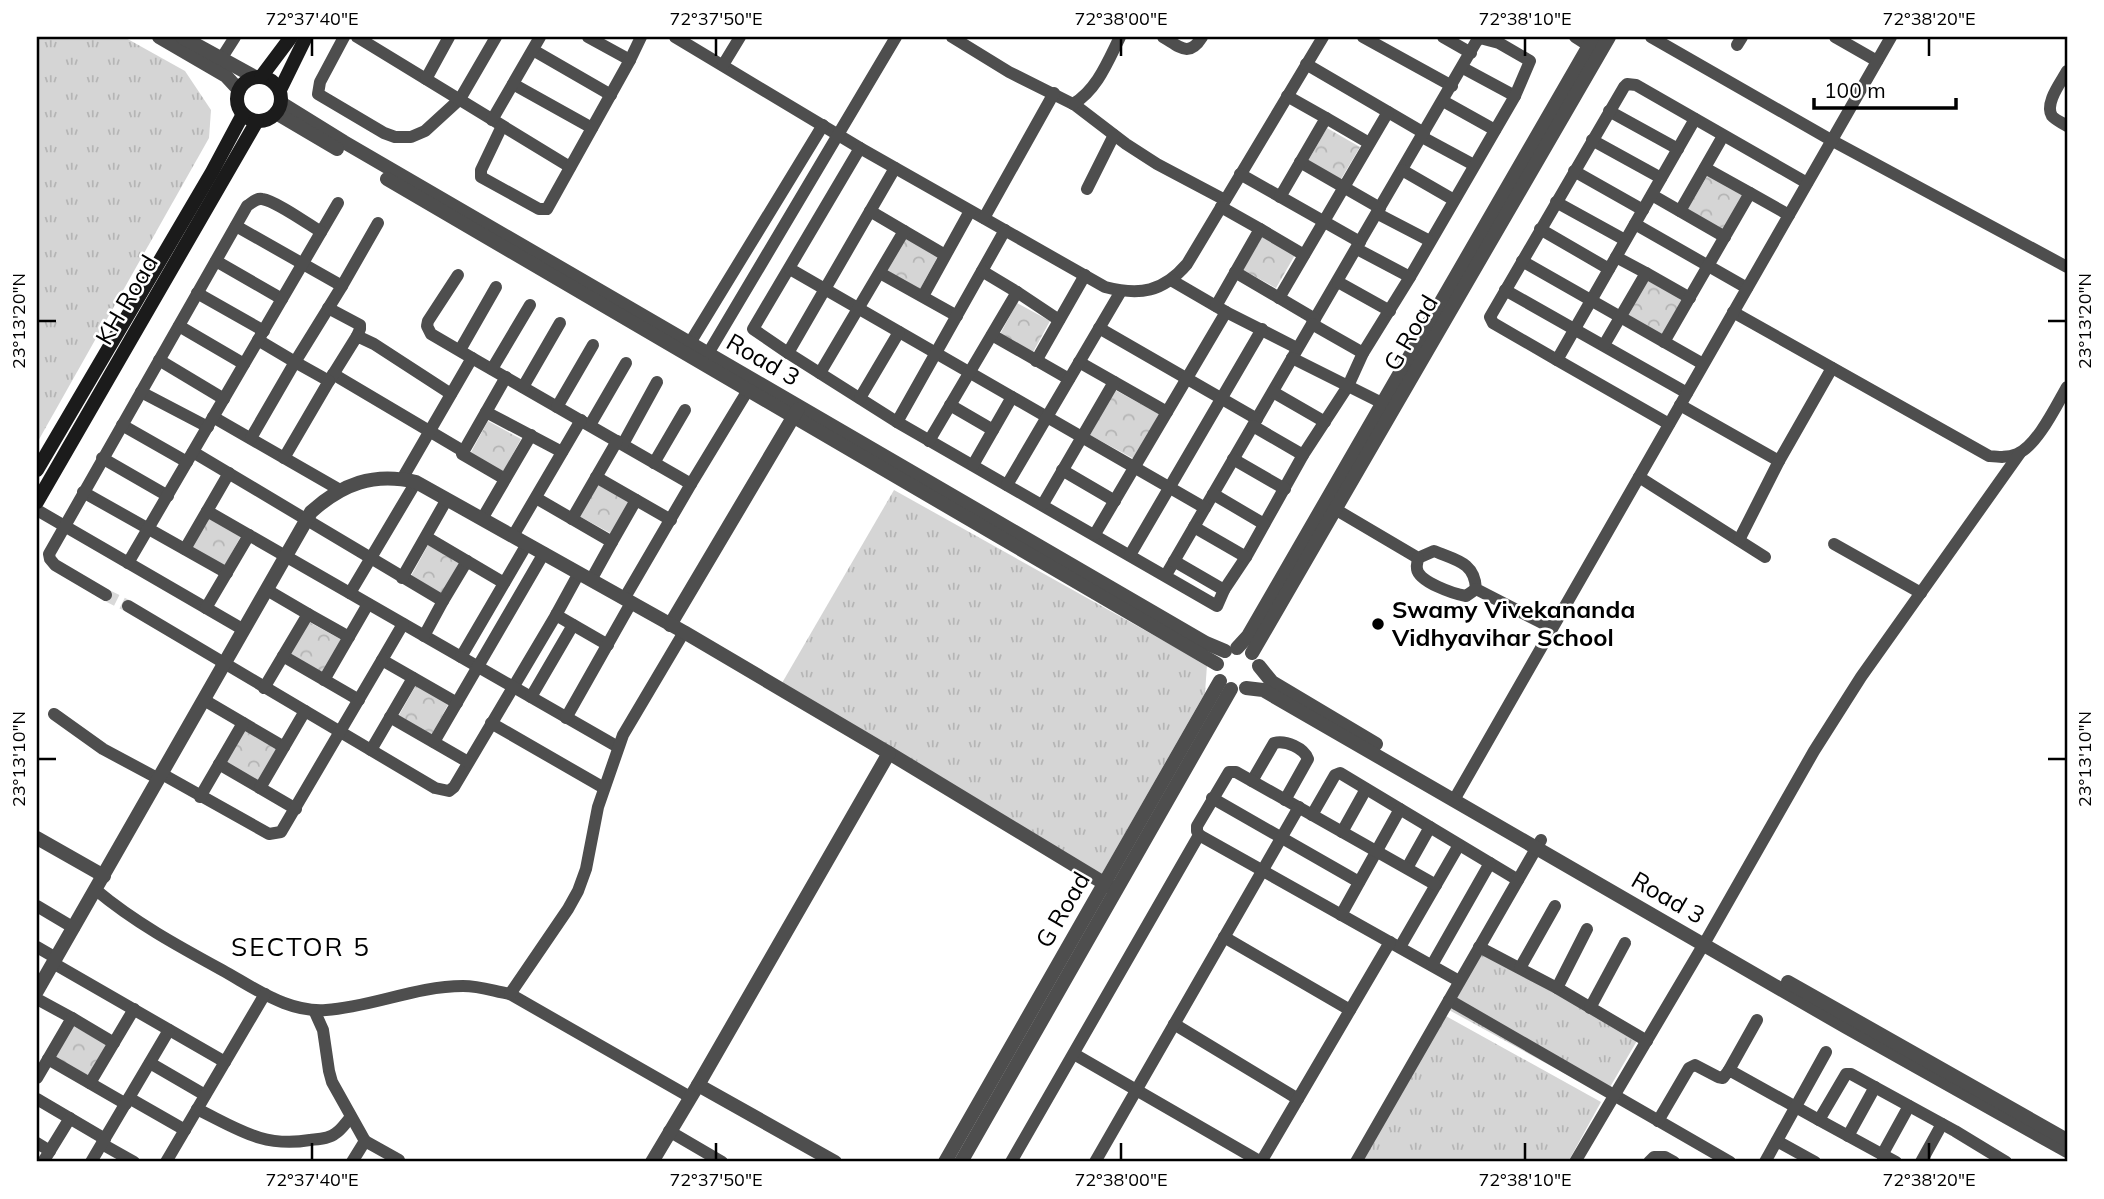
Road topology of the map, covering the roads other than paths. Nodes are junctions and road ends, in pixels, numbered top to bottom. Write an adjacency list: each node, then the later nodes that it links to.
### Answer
1 (159, 37): 42 (street)
2 (182, 37): 31 (street)
3 (235, 37): 31 (street)
4 (291, 37): 38 (main road)
5 (306, 37): 49 (main road)
6 (344, 37): 47 (street)
7 (357, 37): 39 (street)
8 (449, 37): 39 (street)
9 (496, 37): 47 (street)
10 (540, 37): 29 (street)
11 (588, 37): 32 (street)
12 (641, 37): 32 (street)
13 (675, 37): 35 (street)
14 (740, 37): 35 (street)
15 (895, 37): 62 (street)
16 (952, 37): 43 (street)
17 (1120, 37): 50 (street)
18 (1163, 37): 19 (street)
19 (1202, 37)
20 (1322, 37): 34 (street)
21 (1363, 37): 41 (street)
22 (1443, 37): 30 (street)
23 (1574, 37): 28 (street)
24 (1609, 37): 259 (street, G Road)
25 (1651, 37): 67 (street)
26 (1835, 37): 33 (street)
27 (1891, 37): 33 (street)
28 (1592, 41): 202 (street, G Road)
29 (533, 50): 40 (street); 44 (street)
30 (1471, 53): 36 (street); 46 (street)
31 (221, 59): 38 (street)
32 (630, 60): 44 (street)
33 (1877, 61): 67 (street)
34 (1306, 64): 45 (street); 52 (street)
35 (723, 65): 58 (street)
36 (1463, 68): 41 (street); 46 (street)
37 (2067, 71): 59 (street)
38 (258, 77): 42 (main road); 49 (main road)
39 (426, 79): 47 (street)
40 (513, 84): 57 (street); 60 (street)
41 (1452, 86): 48 (street)
42 (239, 90): 53 (main road)
43 (1054, 93): 50 (street); 96 (street)
44 (611, 94): 60 (street)
45 (1287, 96): 54 (street); 78 (street)
46 (1515, 96): 61 (street)
47 (460, 99): 57 (street)
48 (1443, 101): 61 (street); 64 (street)
49 (279, 102): 56 (main road); 164 (street, Road 3)
50 (1073, 104): 63 (street)
51 (1609, 111): 55 (street); 66 (street); 70 (street)
52 (1388, 112): 64 (street); 68 (street)
53 (243, 114): 56 (main road); 237 (main road, KH Road)
54 (1326, 118): 68 (street); 71 (street)
55 (1695, 120): 65 (street); 70 (street)
56 (257, 121): 256 (main road, KH Road)
57 (497, 123): 73 (street); 73 (street)
58 (823, 125): 62 (street); 164 (street)
59 (2067, 126)
60 (592, 128): 73 (street)
61 (1495, 130): 72 (street)
62 (838, 135): 69 (street); 171 (street)
63 (1114, 135): 82 (street); 89 (street)
64 (1423, 135): 72 (street); 76 (street)
65 (1723, 136): 75 (street); 80 (street)
66 (1592, 140): 77 (street); 79 (street)
67 (1832, 140): 80 (street); 117 (street)
68 (1369, 143): 81 (street)
69 (860, 148): 74 (street); 118 (street)
70 (1678, 149): 79 (street)
71 (1300, 162): 81 (street); 85 (street)
72 (1474, 165): 86 (street)
73 (570, 167)
74 (895, 168): 91 (street); 92 (street)
75 (1705, 168): 83 (street); 94 (street)
76 (1402, 170): 86 (street); 93 (street)
77 (1574, 171): 87 (street); 90 (street)
78 (1241, 173): 85 (street); 89 (street)
79 (1661, 178): 84 (street)
80 (1807, 183): 95 (street)
81 (1343, 187): 93 (street); 97 (street)
82 (1087, 189)
83 (1750, 193): 95 (street); 106 (street)
84 (1651, 195): 90 (street); 94 (street)
85 (1280, 197): 97 (street)
86 (1454, 200): 108 (street)
87 (1556, 202): 102 (street); 107 (street)
88 (338, 203): 105 (street)
89 (1223, 203): 101 (street); 127 (street)
90 (1643, 210): 99 (street)
91 (870, 211): 104 (street); 132 (street)
92 (970, 211): 96 (street); 111 (street)
93 (1379, 211): 108 (street); 109 (street)
94 (1680, 211): 106 (street)
95 (1789, 215): 131 (street)
96 (984, 218): 103 (street)
97 (1324, 222): 109 (street); 110 (street)
98 (378, 223): 129 (street)
99 (1635, 224): 107 (street); 116 (street)
100 (236, 226): 105 (street); 113 (street); 115 (street)
101 (1260, 229): 110 (street); 121 (street)
102 (1540, 229): 114 (street); 119 (street)
103 (1005, 230): 120 (street); 125 (street)
104 (904, 231): 111 (street); 122 (street)
105 (321, 232): 115 (street)
106 (1725, 237): 116 (street)
107 (1625, 240): 112 (street)
108 (1430, 241): 126 (street)
109 (1358, 246): 126 (street); 128 (street)
110 (1304, 255): 138 (street)
111 (945, 256): 137 (street)
112 (1616, 257): 119 (street); 123 (street)
113 (216, 261): 136 (street); 140 (street)
114 (1522, 261): 133 (street); 141 (street)
115 (302, 264): 129 (street); 140 (street)
116 (1708, 266): 131 (street); 139 (street)
117 (2067, 267)
118 (790, 269): 132 (street); 166 (street)
119 (1609, 269): 141 (street)
120 (982, 271): 135 (street); 148 (street)
121 (1235, 272): 138 (street); 145 (street)
122 (880, 273): 137 (street); 144 (street)
123 (1646, 273): 139 (street); 149 (street)
124 (458, 275): 165 (street)
125 (1085, 275): 134 (street); 150 (street)
126 (1410, 277): 146 (street)
127 (1171, 280): 134 (street); 145 (street)
128 (1338, 282): 146 (street); 151 (street)
129 (342, 286): 143 (street)
130 (496, 287): 165 (street)
131 (1747, 288): 147 (street)
132 (824, 289): 144 (street); 166 (street)
133 (1505, 290): 155 (street); 173 (street)
134 (1121, 291): 154 (street)
135 (1017, 292): 150 (street); 158 (street)
136 (197, 293): 153 (street); 159 (street)
137 (922, 296): 148 (street)
138 (1279, 298): 151 (street)
139 (1690, 298): 161 (street)
140 (282, 299): 159 (street)
141 (1591, 301): 149 (street); 155 (street)
142 (530, 305): 181 (street)
143 (328, 308): 160 (street); 175 (street)
144 (859, 309): 157 (street); 183 (street)
145 (1221, 309): 156 (street); 187 (street)
146 (1390, 311): 169 (street)
147 (1733, 312): 179 (street); 180 (street)
148 (957, 316): 167 (street)
149 (1620, 318): 161 (street); 163 (street)
150 (1059, 320): 174 (street)
151 (1314, 321): 168 (street); 169 (street)
152 (560, 323): 191 (street)
153 (178, 326): 172 (street); 178 (street)
154 (1098, 328): 176 (street); 187 (street)
155 (1575, 328): 163 (street); 173 (street)
156 (1262, 329): 168 (street); 201 (street)
157 (899, 332): 167 (street); 199 (street)
158 (992, 335): 174 (street); 182 (street)
159 (261, 336): 175 (street); 178 (street)
160 (357, 336): 184 (street); 197 (street)
161 (1664, 342): 179 (street)
162 (593, 345): 205 (street)
163 (1605, 345): 196 (street)
164 (688, 347): 171 (street, Road 3)
165 (460, 350): 170 (street)
166 (788, 353): 183 (street)
167 (936, 353): 182 (street); 212 (street)
168 (1295, 353): 190 (street); 195 (street)
169 (1363, 353): 190 (street)
170 (472, 358): 181 (street); 197 (street)
171 (705, 358): 193 (street, Road 3); 208 (street, Road 3)
172 (159, 360): 194 (street); 200 (street)
173 (1557, 360): 216 (street)
174 (1036, 361): 186 (street)
175 (295, 362): 184 (street); 222 (street)
176 (1079, 362): 186 (street); 189 (street)
177 (626, 363): 214 (street)
178 (244, 364): 200 (street)
179 (1703, 364): 196 (street)
180 (1832, 368): 227 (street); 233 (street)
181 (492, 369): 185 (street)
182 (969, 372): 198 (street); 203 (street)
183 (820, 373): 199 (street)
184 (331, 377): 218 (street); 231 (street)
185 (506, 377): 191 (street); 207 (street)
186 (1069, 379): 210 (street)
187 (1186, 379): 201 (street); 209 (street)
188 (657, 382): 224 (street)
189 (1114, 382): 209 (street); 221 (street)
190 (1348, 386): 202 (street); 213 (street)
191 (523, 387): 205 (street)
192 (2067, 387): 227 (street)
193 (748, 390): 208 (street, Road 3); 244 (street)
194 (141, 391): 211 (street); 217 (street)
195 (1273, 392): 213 (street); 215 (street)
196 (1687, 393): 204 (street)
197 (451, 394): 218 (street)
198 (1013, 397): 210 (street); 219 (street)
199 (860, 398): 212 (street)
200 (224, 399): 211 (street)
201 (1221, 399): 215 (street); 246 (street)
202 (1382, 403): 316 (street, G Road)
203 (950, 405): 219 (street); 223 (street)
204 (1680, 405): 216 (street); 233 (street)
205 (557, 407): 214 (street)
206 (685, 410): 234 (street)
207 (486, 412): 220 (street); 225 (street)
208 (796, 412): 309 (street); 316 (street, Road 3)
209 (1167, 412): 236 (street)
210 (1046, 417): 221 (street); 245 (street)
211 (210, 422): 222 (street); 229 (street)
212 (897, 422): 223 (street)
213 (1325, 422): 228 (street)
214 (585, 423): 224 (street); 226 (street)
215 (1255, 423): 228 (street); 232 (street)
216 (1670, 424): 241 (street)
217 (122, 425): 229 (street); 230 (street)
218 (430, 430): 225 (street); 243 (street)
219 (993, 430): 235 (street)
220 (531, 435): 226 (street); 242 (street)
221 (1082, 437): 236 (street); 238 (street)
222 (251, 439): 231 (street)
223 (929, 441): 235 (street)
224 (620, 443): 234 (street); 240 (street)
225 (463, 451): 242 (street)
226 (562, 452): 252 (street)
227 (2021, 453): 298 (street)
228 (1303, 454): 247 (street)
229 (190, 457): 239 (street); 251 (street)
230 (103, 458): 249 (street); 251 (street)
231 (284, 458): 248 (street)
232 (1233, 459): 247 (street); 250 (street)
233 (1779, 461): 274 (street)
234 (654, 463): 244 (street)
235 (973, 465): 245 (street)
236 (1135, 468): 246 (street); 255 (street)
237 (37, 470)
238 (1062, 470): 255 (street); 257 (street)
239 (229, 473): 261 (street); 264 (street)
240 (596, 477): 254 (street); 263 (street)
241 (1639, 477): 274 (street); 310 (street)
242 (505, 479): 262 (street)
243 (409, 480): 248 (street); 253 (street); 285 (street)
244 (691, 484): 265 (street)
245 (1007, 485): 257 (street)
246 (1169, 488): 258 (street); 280 (street)
247 (1285, 489): 266 (street)
248 (340, 490): 264 (street)
249 (83, 492): 267 (street); 269 (street)
250 (1213, 494): 258 (street); 266 (street)
251 (168, 496): 269 (street)
252 (536, 498): 263 (street); 272 (street)
253 (447, 499): 262 (street); 273 (street)
254 (636, 500): 265 (street); 275 (street)
255 (1115, 501): 270 (street)
256 (37, 502)
257 (1043, 504): 270 (street)
258 (1205, 508): 268 (street)
259 (1335, 509): 284 (street); 319 (street, G Road)
260 (37, 510): 267 (street)
261 (207, 511): 271 (street); 278 (street)
262 (482, 519): 272 (street)
263 (572, 519): 275 (street)
264 (307, 520): 281 (street); 285 (street)
265 (671, 520): 301 (street)
266 (1264, 524): 282 (street)
267 (65, 527): 288 (street); 299 (street)
268 (1194, 527): 282 (street); 287 (street)
269 (149, 528): 278 (street); 288 (street)
270 (1096, 534): 280 (street)
271 (249, 535): 281 (street); 289 (street)
272 (513, 536): 276 (street)
273 (426, 537): 286 (street); 292 (street)
274 (1739, 540): 283 (street)
275 (612, 542): 291 (street)
276 (527, 544): 279 (street); 293 (street)
277 (1834, 544): 298 (street)
278 (185, 549): 289 (street)
279 (544, 553): 291 (street); 322 (street)
280 (1130, 555): 290 (street)
281 (286, 556): 295 (street); 297 (street)
282 (1246, 557): 296 (street)
283 (1765, 557)
284 (1418, 558): 294 (street); 294 (street)
285 (370, 559): 292 (street); 297 (street)
286 (467, 561): 293 (street); 300 (street)
287 (1174, 561): 290 (street); 296 (street)
288 (128, 563): 304 (street)
289 (227, 573): 304 (street)
290 (1166, 575): 296 (street)
291 (585, 576): 301 (street); 306 (street)
292 (402, 578): 300 (street)
293 (504, 583): 318 (street)
294 (1476, 589): 310 (street)
295 (267, 590): 305 (street); 311 (street)
296 (1224, 590)
297 (350, 593): 302 (street)
298 (1921, 593): 383 (street)
299 (106, 595)
300 (443, 601): 313 (street)
301 (628, 601): 309 (street); 315 (street)
302 (368, 604): 307 (street); 314 (street)
303 (128, 606): 321 (street)
304 (206, 608): 311 (street)
305 (307, 614): 314 (street); 317 (street)
306 (556, 615): 308 (street); 326 (street)
307 (403, 624): 313 (street); 320 (street)
308 (573, 625): 315 (street); 329 (street)
309 (670, 625): 312 (street)
310 (1552, 628): 353 (street)
311 (244, 630): 321 (street)
312 (684, 632): 342 (street); 344 (street)
313 (424, 636): 318 (street)
314 (349, 638): 324 (street)
315 (608, 645): 336 (street)
316 (1226, 654): 319 (street); 325 (street)
317 (283, 656): 324 (street); 327 (street)
318 (461, 657): 322 (street)
319 (1255, 659): 328 (street); 353 (street, Road 3)
320 (383, 660): 323 (street); 331 (street)
321 (225, 664): 327 (street); 330 (street)
322 (478, 667): 326 (street); 332 (street)
323 (413, 678): 332 (street); 335 (street)
324 (324, 680): 331 (street)
325 (1225, 685): 328 (street); 375 (street, G Road)
326 (513, 687): 329 (street); 338 (street)
327 (264, 688): 333 (street)
328 (1246, 688): 353 (street, Road 3)
329 (531, 698): 336 (street)
330 (204, 700): 337 (street); 347 (street)
331 (359, 700): 339 (street)
332 (457, 703): 340 (street)
333 (305, 712): 339 (street); 341 (street)
334 (54, 714): 347 (street)
335 (390, 717): 340 (street); 343 (street)
336 (566, 718): 342 (street)
337 (243, 723): 341 (street); 346 (street)
338 (491, 723): 345 (street); 350 (street)
339 (340, 732): 343 (street); 357 (street)
340 (434, 742): 345 (street)
341 (284, 747): 349 (street)
342 (618, 747): 350 (street)
343 (371, 750): 345 (street)
344 (889, 753): 375 (street); 418 (street)
345 (468, 762)
346 (219, 764): 349 (street); 352 (street)
347 (160, 777): 352 (street); 371 (street)
348 (1252, 781): 354 (street); 355 (street); 355 (street)
349 (260, 788): 357 (street)
350 (604, 788): 395 (street)
351 (1366, 789): 358 (street); 359 (street); 361 (street)
352 (200, 797): 357 (street)
353 (1456, 797): 365 (street, Road 3)
354 (1212, 799): 362 (street); 364 (street)
355 (1285, 800): 356 (street)
356 (1299, 807): 359 (street); 364 (street)
357 (296, 808)
358 (1400, 809): 360 (street); 367 (street)
359 (1312, 815): 361 (street)
360 (1430, 827): 366 (street); 369 (street)
361 (1342, 832): 367 (street)
362 (1199, 835): 370 (street); 409 (street)
363 (37, 838): 371 (street)
364 (1281, 838): 370 (street); 373 (street)
365 (1539, 844): 372 (street); 383 (street, Road 3)
366 (1459, 845): 368 (street); 374 (street)
367 (1377, 851): 369 (street); 373 (street)
368 (1490, 863): 372 (street); 389 (street)
369 (1407, 868): 374 (street)
370 (1263, 871): 379 (street); 382 (street)
371 (104, 876): 376 (street)
372 (1518, 880): 387 (street)
373 (1359, 882): 379 (street)
374 (1436, 885): 385 (street)
375 (1110, 887): 453 (street, G Road); 454 (street, G Road)
376 (96, 890): 380 (street); 394 (street)
377 (37, 906): 380 (street)
378 (1555, 906): 390 (street)
379 (1341, 915): 385 (street)
380 (74, 928): 388 (street)
381 (1587, 929): 392 (street)
382 (1224, 937): 401 (street); 404 (street)
383 (1706, 941): 406 (street); 435 (street, Road 3); 440 (street, Road 3)
384 (1625, 943): 398 (street)
385 (1395, 944): 389 (street); 401 (street)
386 (37, 947): 388 (street)
387 (1479, 947): 390 (street); 391 (street)
388 (55, 960): 393 (street); 399 (street)
389 (1432, 965): 391 (street)
390 (1520, 968): 392 (street)
391 (1460, 981): 397 (street)
392 (1557, 988): 398 (street)
393 (37, 991)
394 (265, 994): 400 (street); 411 (street)
395 (510, 994): 400 (street); 418 (street)
396 (37, 999): 402 (street)
397 (1448, 1000): 420 (street); 457 (street)
398 (1590, 1008): 406 (street)
399 (134, 1009): 405 (street); 407 (street)
400 (314, 1010): 427 (street)
401 (1350, 1010): 422 (street)
402 (72, 1018): 407 (street); 410 (street)
403 (1757, 1020): 413 (street)
404 (1174, 1024): 417 (street); 422 (street)
405 (169, 1030): 411 (street); 412 (street)
406 (1647, 1041): 420 (street)
407 (114, 1043): 415 (street)
408 (1826, 1052): 425 (street)
409 (1074, 1054): 417 (street); 455 (street)
410 (48, 1059): 414 (street); 415 (street)
411 (225, 1062): 419 (street)
412 (150, 1063): 419 (street); 423 (street)
413 (1729, 1070): 425 (street); 430 (street)
414 (37, 1078)
415 (90, 1083): 423 (street)
416 (1875, 1087): 424 (street); 429 (street); 434 (street)
417 (1137, 1090): 444 (street); 456 (street)
418 (694, 1091): 433 (street); 452 (street)
419 (205, 1095): 426 (street)
420 (1614, 1095): 430 (street); 458 (street)
421 (37, 1099): 428 (street)
422 (1298, 1099): 456 (street)
423 (127, 1101): 432 (street); 436 (street)
424 (1909, 1106): 431 (street); 441 (street)
425 (1796, 1107): 429 (street); 438 (street)
426 (197, 1109): 427 (street); 432 (street)
427 (351, 1116): 437 (street)
428 (70, 1118): 436 (street); 442 (street)
429 (1819, 1120): 434 (street)
430 (1658, 1121): 461 (street)
431 (1942, 1124): 466 (street); 467 (street)
432 (185, 1130): 448 (street)
433 (669, 1132): 443 (street); 450 (street)
434 (1848, 1136): 441 (street)
435 (2067, 1140)
436 (104, 1141): 446 (street); 447 (street)
437 (365, 1141): 445 (street); 449 (street)
438 (1777, 1141): 462 (street); 463 (street)
439 (37, 1143): 442 (street)
440 (2067, 1151)
441 (1877, 1152): 464 (street); 465 (street)
442 (47, 1156)
443 (707, 1158): 451 (street)
444 (1101, 1160)
445 (400, 1161)
446 (91, 1162)
447 (134, 1162)
448 (166, 1162)
449 (352, 1162)
450 (652, 1162)
451 (722, 1162)
452 (835, 1162)
453 (945, 1162)
454 (961, 1162)
455 (1011, 1162)
456 (1261, 1162)
457 (1356, 1162)
458 (1575, 1162)
459 (1649, 1162): 460 (street)
460 (1674, 1162)
461 (1730, 1162)
462 (1765, 1162)
463 (1815, 1162)
464 (1866, 1162)
465 (1896, 1162)
466 (1921, 1162)
467 (2006, 1162)

